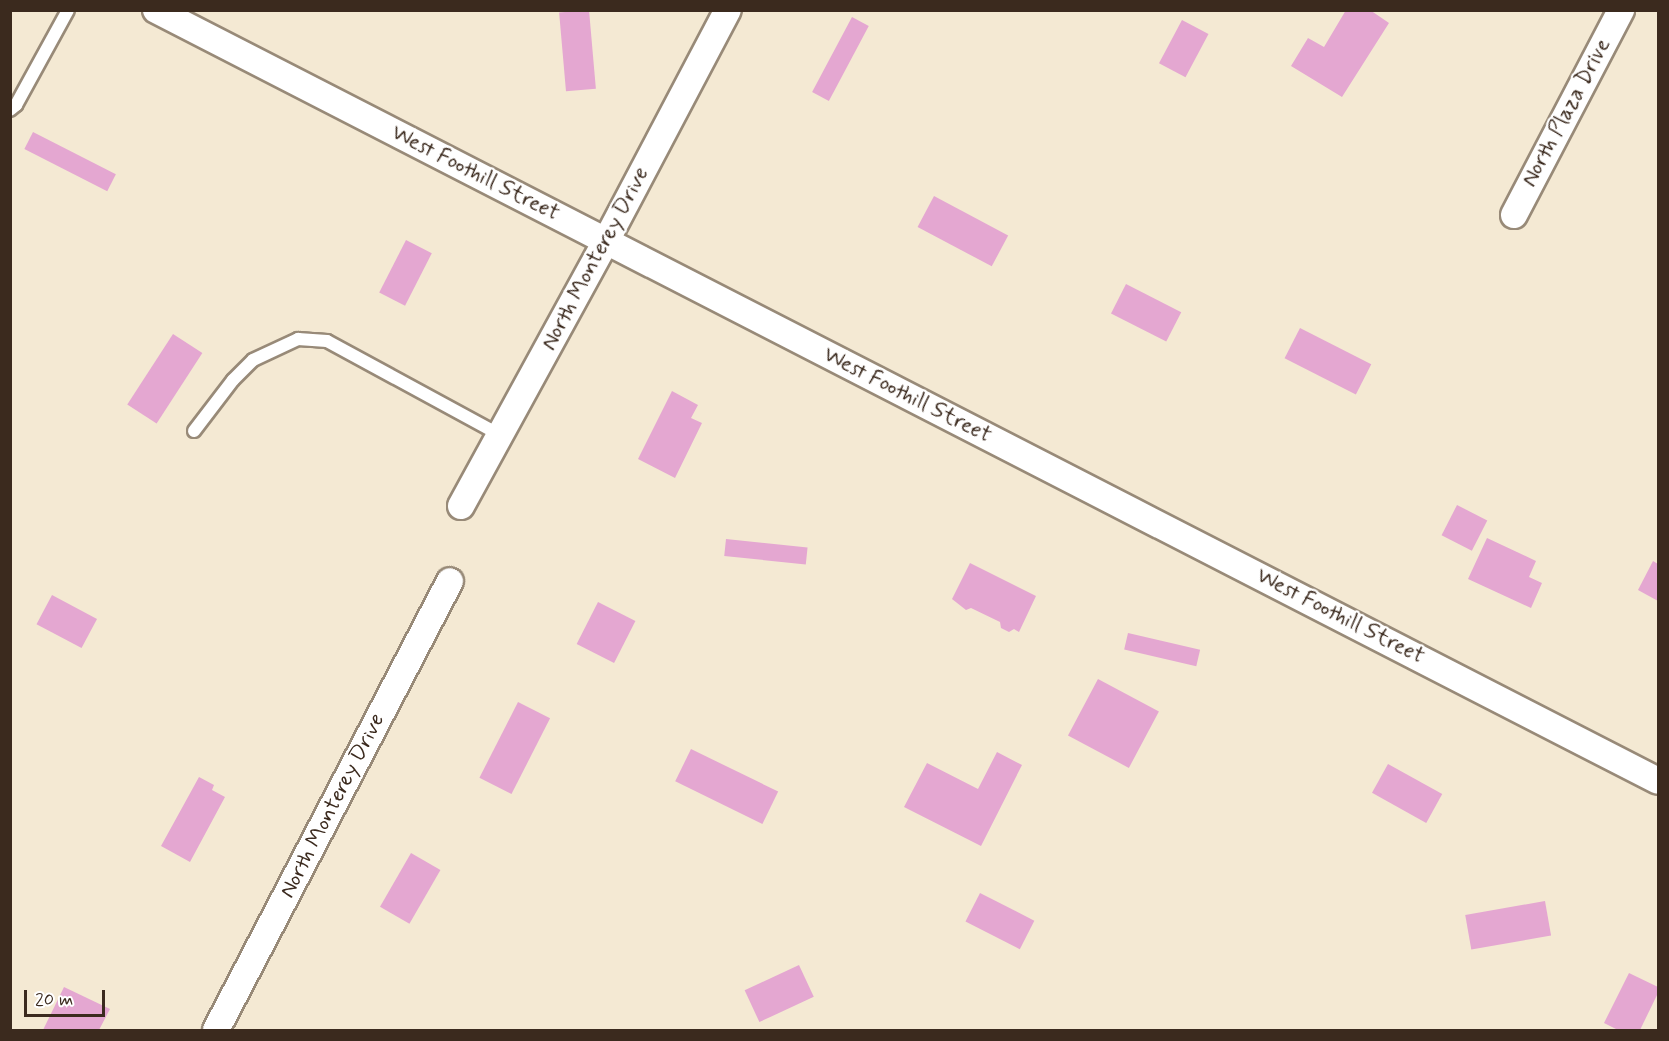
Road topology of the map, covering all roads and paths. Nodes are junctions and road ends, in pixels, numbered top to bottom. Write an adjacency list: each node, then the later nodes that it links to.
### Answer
1 (68, 10): 5 (lane)
2 (156, 10): 7 (street, West Foothill Street)
3 (728, 10): 7 (street, North Monterey Drive)
4 (1621, 10): 6 (street, North Plaza Drive)
5 (10, 110)
6 (1514, 215)
7 (606, 241): 9 (street, North Monterey Drive); 12 (street, West Foothill Street)
8 (194, 431): 9 (lane)
9 (500, 435): 10 (street, North Monterey Drive)
10 (461, 506)
11 (450, 581): 13 (street, North Monterey Drive)
12 (1659, 780)
13 (216, 1030)

